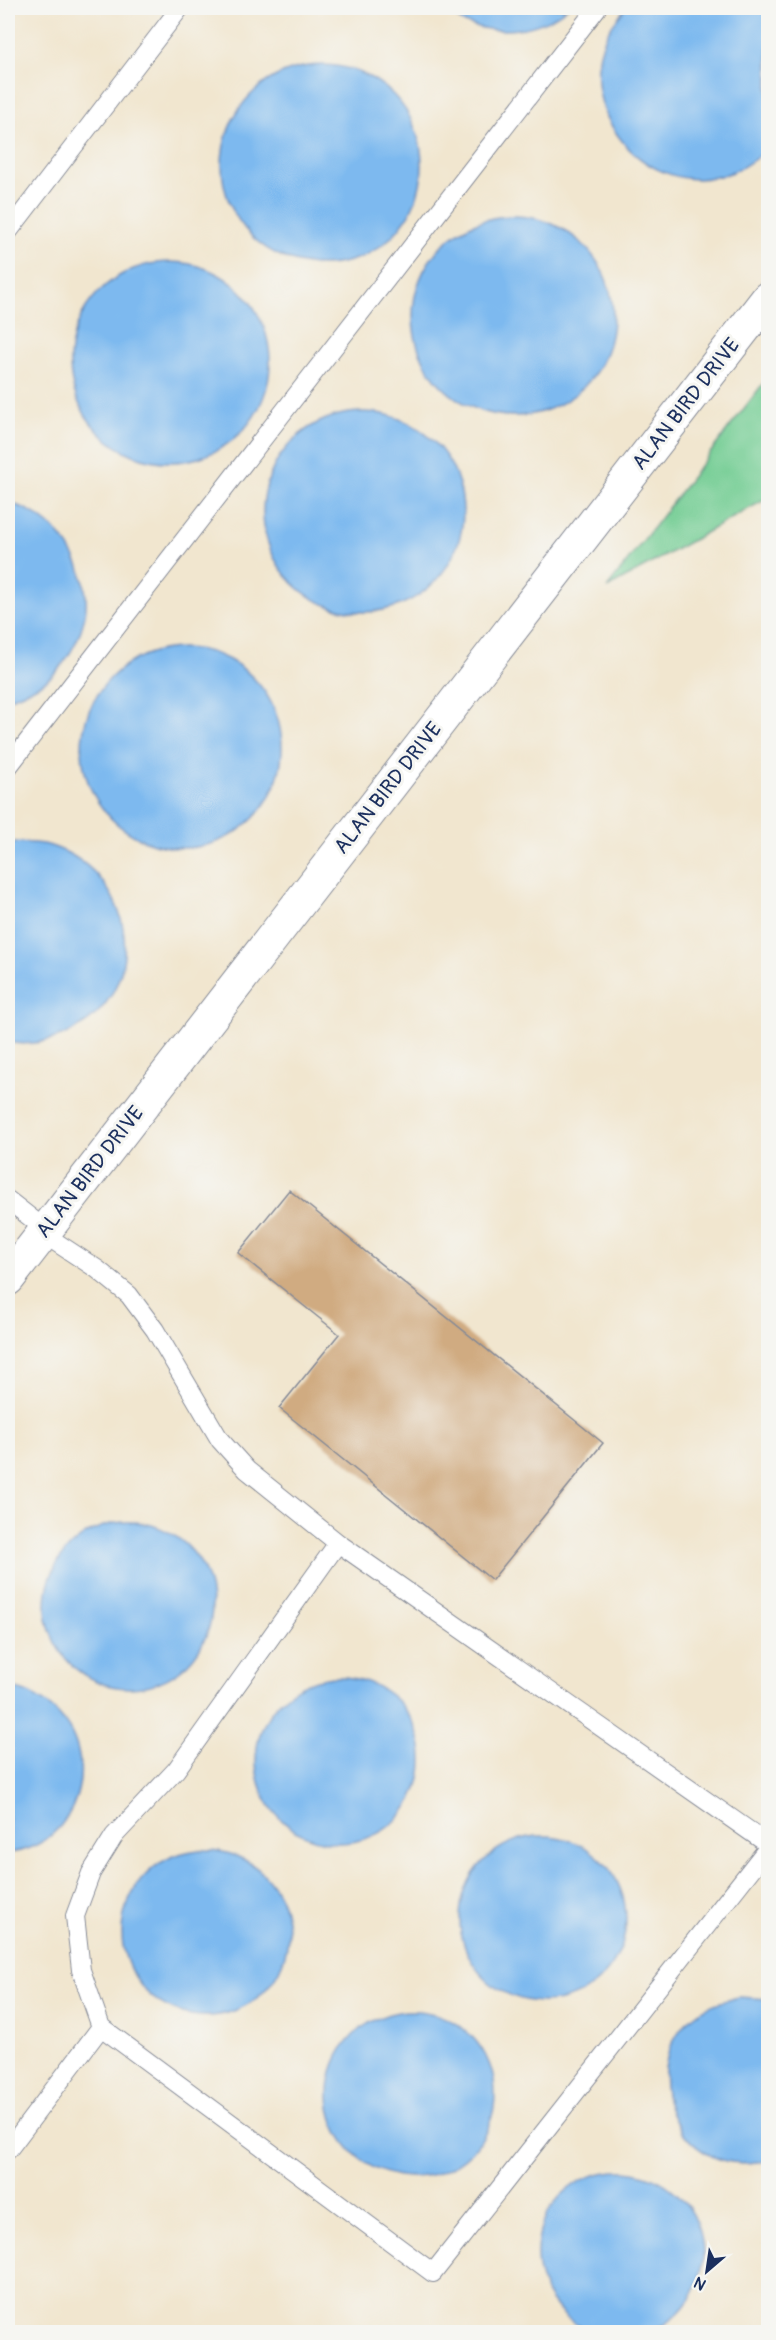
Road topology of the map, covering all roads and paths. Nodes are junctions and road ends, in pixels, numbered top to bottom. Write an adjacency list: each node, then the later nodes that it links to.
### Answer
1 (180, 8): 3 (lane)
2 (597, 8): 5 (lane)
3 (8, 232)
4 (768, 298): 7 (street, ALAN BIRD DRIVE)
5 (8, 767)
6 (8, 1200): 7 (lane)
7 (43, 1231): 8 (street, ALAN BIRD DRIVE); 9 (lane)
8 (8, 1279)
9 (338, 1544): 10 (lane); 11 (lane)
10 (768, 1846): 11 (lane)
11 (101, 2027): 12 (lane)
12 (8, 2150)

